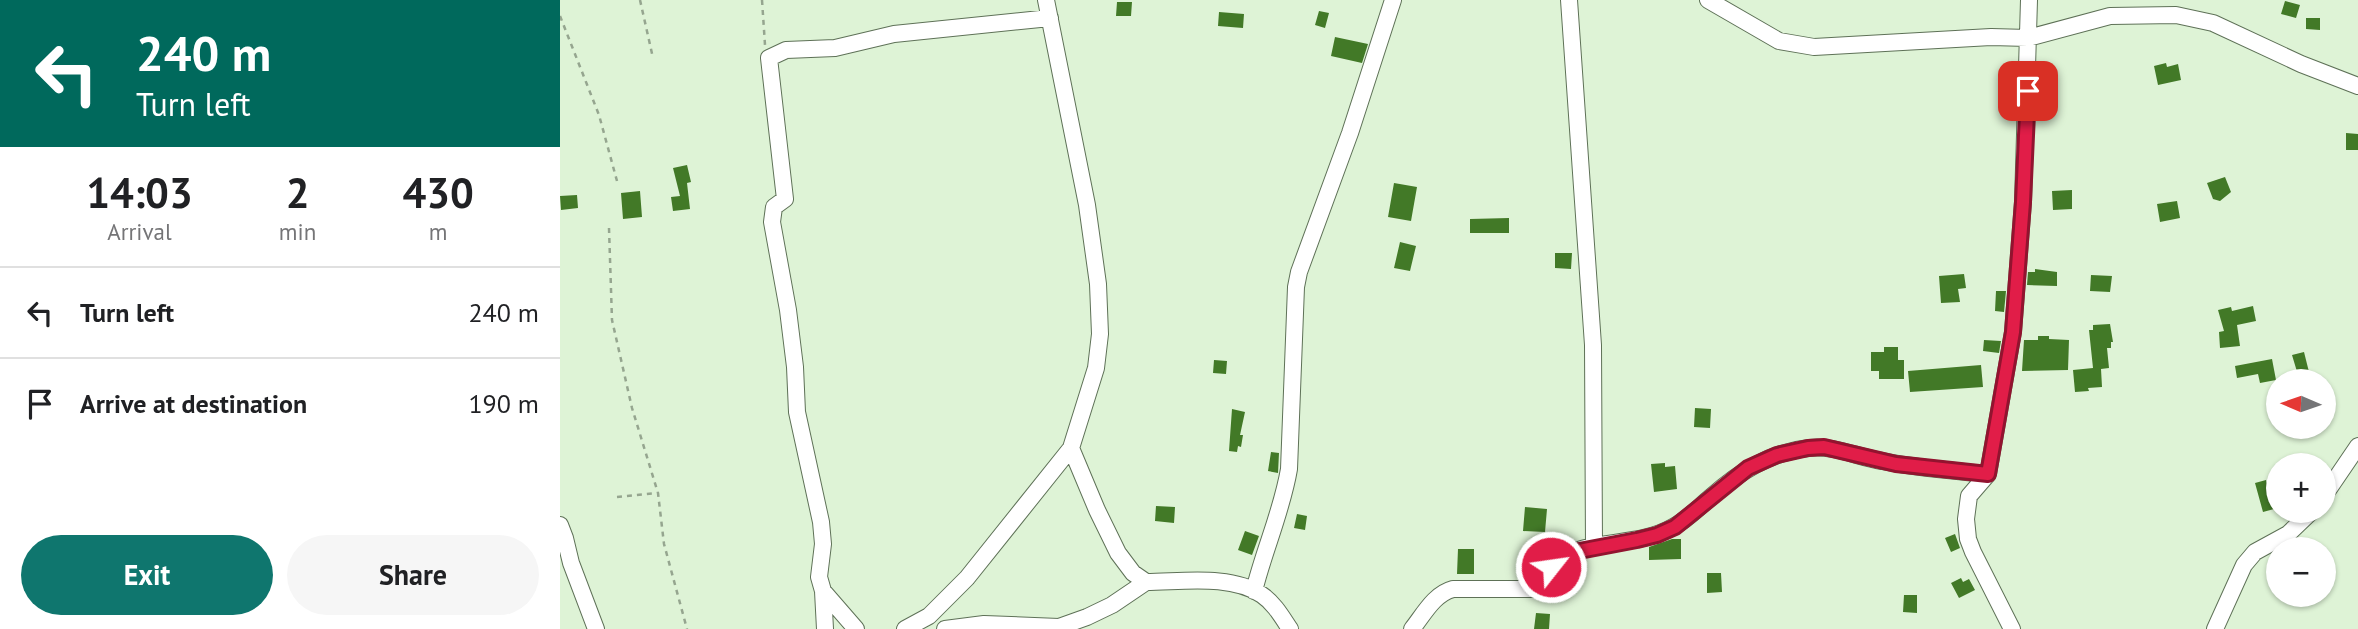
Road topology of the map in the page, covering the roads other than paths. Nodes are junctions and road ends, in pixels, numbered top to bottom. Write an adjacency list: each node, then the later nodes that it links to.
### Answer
1 (1046, 0): 7 (street)
2 (1393, 0): 19 (street)
3 (1569, 0): 16 (street)
4 (1708, 0): 8 (street)
5 (2029, 0): 8 (street)
6 (2108, 8): 8 (street); 9 (street)
7 (1050, 18): 11 (street); 18 (street)
8 (2028, 38): 12 (street)
9 (2358, 86)
10 (2358, 446): 13 (street)
11 (1070, 448): 17 (street); 24 (street)
12 (1988, 474): 16 (street); 28 (street)
13 (2336, 478)
14 (2299, 523): 29 (street)
15 (560, 524): 21 (street)
16 (1594, 547): 27 (street)
17 (1146, 582): 19 (street); 20 (street)
18 (823, 591): 22 (street); 23 (street)
19 (1254, 591): 26 (street)
20 (1054, 628): 25 (street)
21 (596, 629)
22 (825, 629)
23 (856, 629)
24 (905, 629)
25 (945, 629)
26 (1290, 629)
27 (1412, 629)
28 (2012, 629)
29 (2215, 629)

